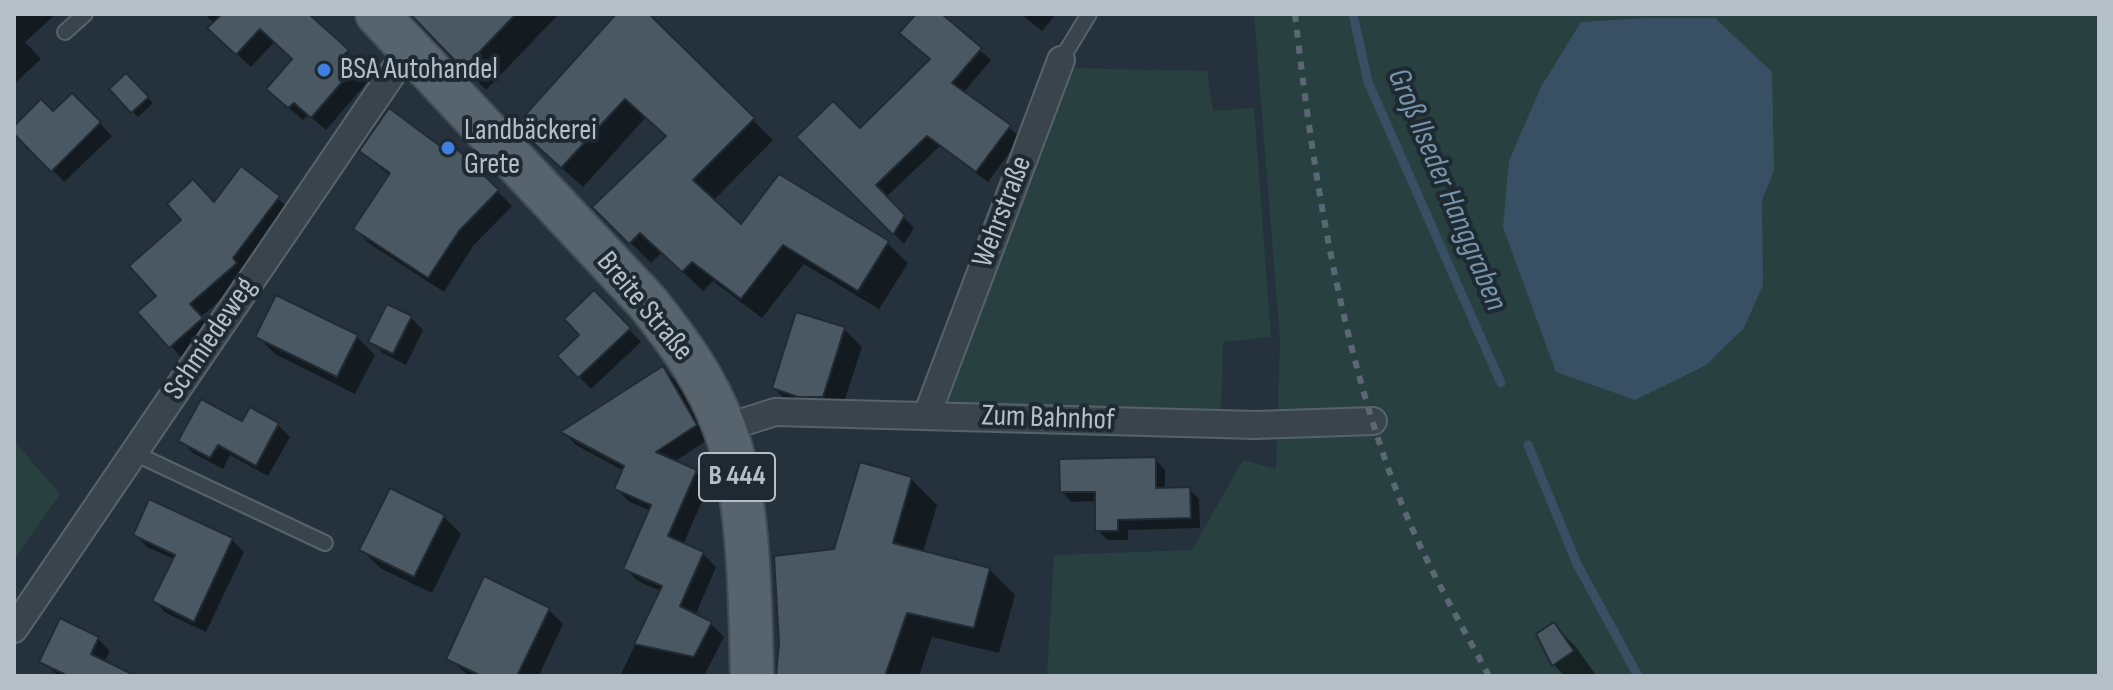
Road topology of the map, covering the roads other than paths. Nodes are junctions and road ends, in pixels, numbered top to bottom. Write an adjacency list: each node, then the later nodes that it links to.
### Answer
1 (85, 14): 4 (lane)
2 (377, 14): 5 (main road, Breite Straße / B 444)
3 (1089, 14): 6 (lane, Wehrstraße)
4 (65, 32)
5 (409, 49): 9 (main road, Breite Straße / B 444); 10 (street, Schmiedeweg)
6 (1061, 60): 7 (street, Wehrstraße)
7 (927, 415): 8 (street, Zum Bahnhof); 9 (street, Zum Bahnhof)
8 (1373, 421)
9 (725, 428): 13 (main road, Breite Straße / B 444)
10 (132, 452): 11 (lane); 12 (street, Schmiedeweg)
11 (325, 543)
12 (14, 629)
13 (752, 676)

